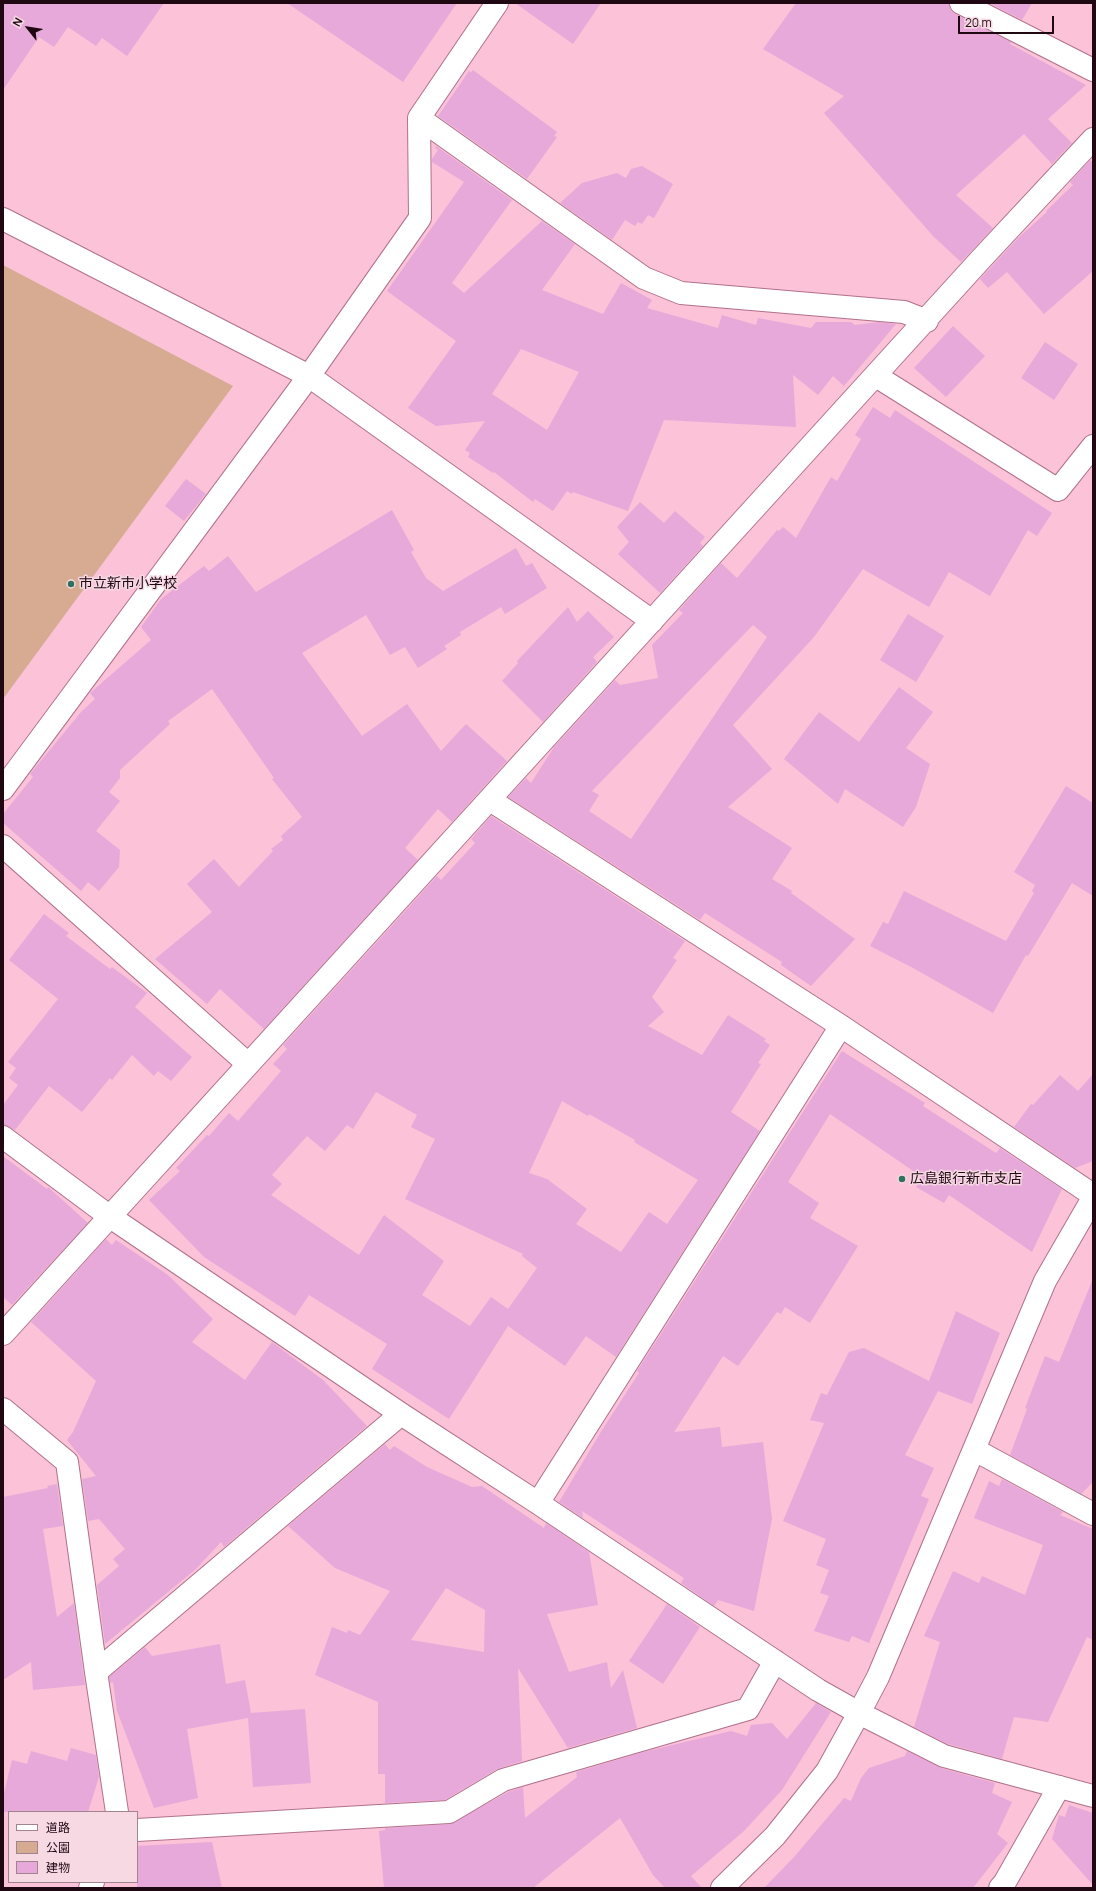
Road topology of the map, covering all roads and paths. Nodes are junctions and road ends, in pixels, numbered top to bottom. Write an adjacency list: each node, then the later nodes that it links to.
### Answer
1 (497, 3): 4 (street)
2 (962, 3): 3 (street)
3 (1093, 70)
4 (419, 118): 7 (street); 8 (street)
5 (1093, 139): 7 (street)
6 (3, 219): 8 (street)
7 (927, 321): 9 (street)
8 (309, 376): 11 (street); 12 (street)
9 (876, 376): 10 (street); 11 (street)
10 (1093, 446)
11 (652, 621): 13 (street)
12 (3, 789)
13 (490, 800): 15 (street); 16 (street)
14 (3, 846): 16 (street)
15 (842, 1026): 18 (street); 24 (street)
16 (248, 1064): 19 (street)
17 (3, 1137): 19 (street)
18 (1093, 1196): 23 (street)
19 (109, 1216): 20 (street); 22 (street)
20 (3, 1334)
21 (3, 1409): 27 (street)
22 (400, 1414): 24 (street); 27 (street)
23 (975, 1450): 25 (street); 28 (street)
24 (538, 1503): 26 (street)
25 (1093, 1514)
26 (775, 1661): 28 (street); 32 (street)
27 (96, 1672): 31 (street)
28 (859, 1714): 29 (street); 35 (street)
29 (1059, 1787): 30 (street); 36 (street)
30 (1093, 1796)
31 (117, 1811)
32 (138, 1830)
33 (86, 1888): 34 (street)
34 (90, 1888)
35 (722, 1888)
36 (1000, 1888)

